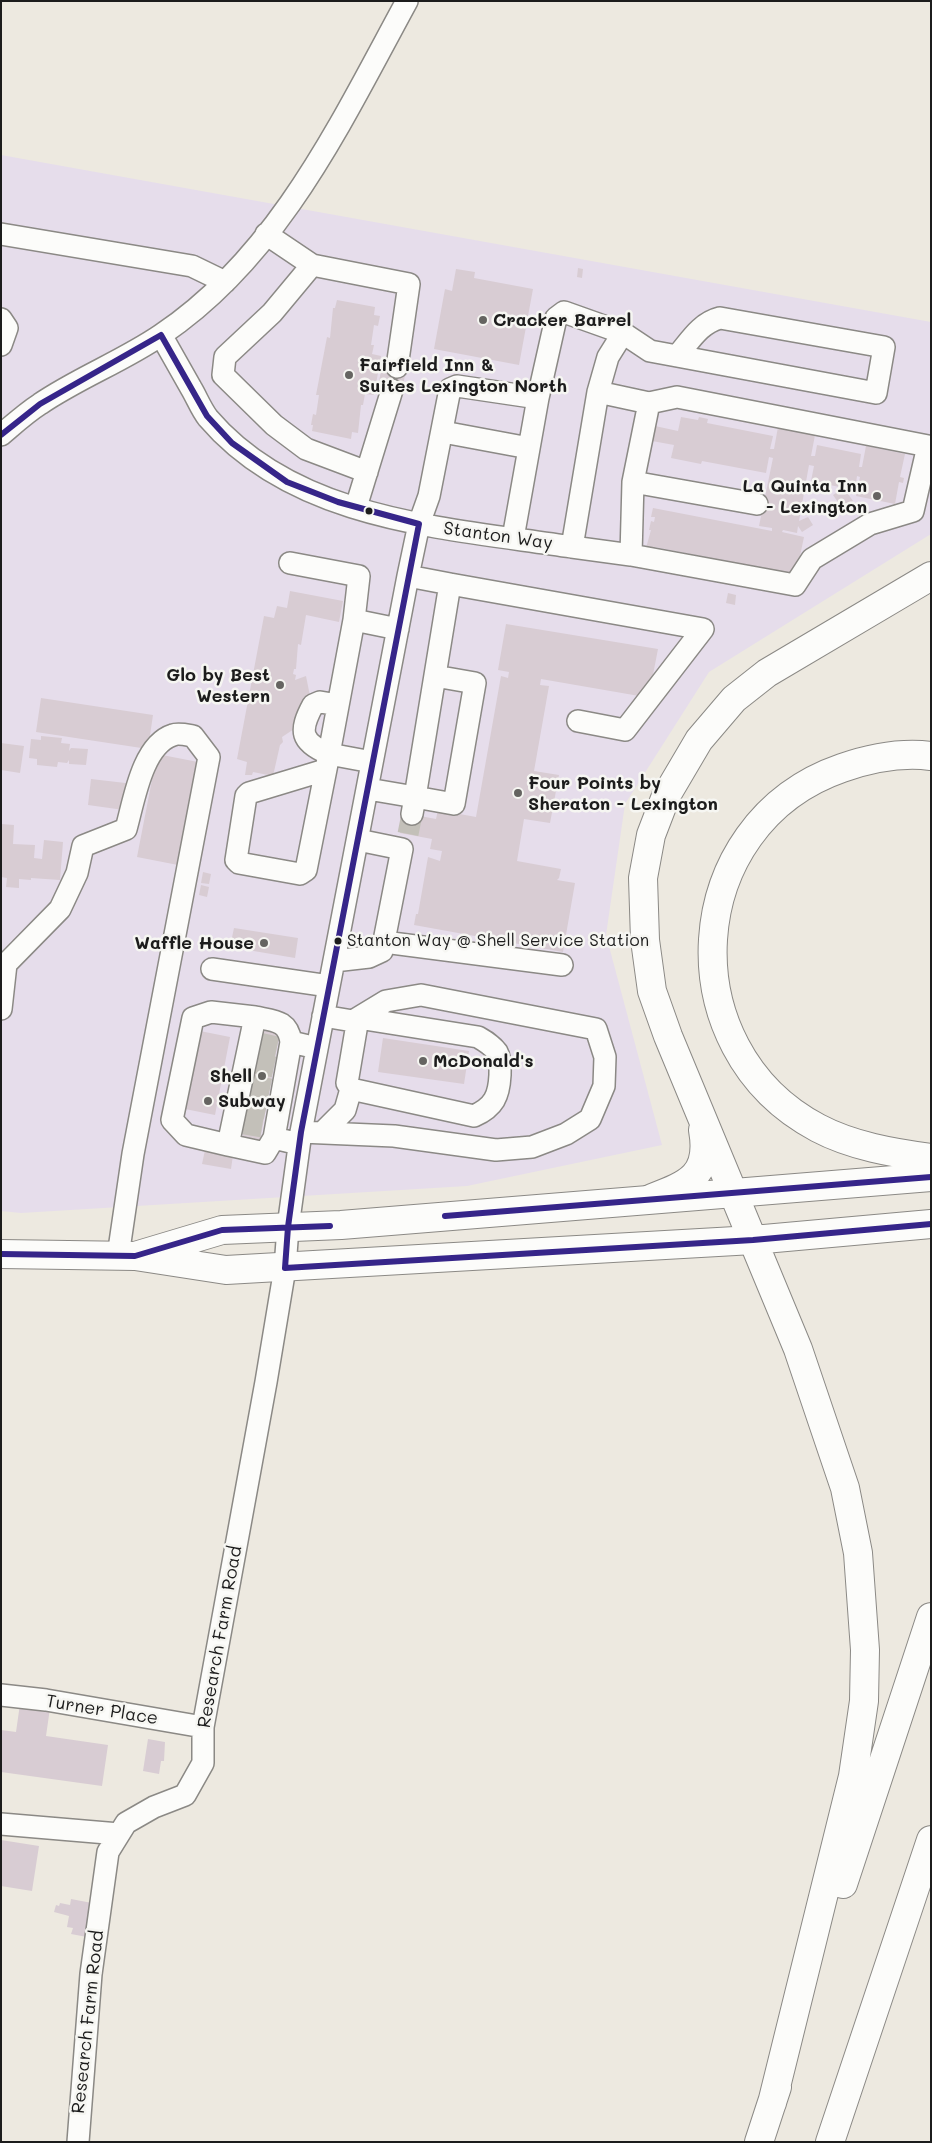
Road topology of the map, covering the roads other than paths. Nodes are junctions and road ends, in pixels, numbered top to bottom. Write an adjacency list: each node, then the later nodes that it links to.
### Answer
1 (407, 1): 3 (street)
2 (1, 234): 5 (street)
3 (266, 234): 4 (street); 5 (street)
4 (312, 264): 11 (street); 19 (street)
5 (225, 282): 8 (street)
6 (1, 319): 9 (street)
7 (623, 333): 10 (street); 13 (street, Stanton Way); 14 (street)
8 (161, 335): 17 (street); 22 (street)
9 (1, 345)
10 (677, 356): 10 (street)
11 (397, 367)
12 (392, 390): 19 (street)
13 (598, 392): 15 (street); 25 (street, Stanton Way)
14 (538, 398): 16 (street); 18 (street)
15 (648, 403): 20 (street); 26 (street)
16 (443, 432): 18 (street); 23 (street)
17 (1, 434)
18 (529, 448): 24 (street)
19 (367, 472): 22 (street)
20 (633, 482): 21 (street); 26 (street)
21 (756, 504)
22 (356, 507): 23 (street)
23 (419, 524): 24 (street, Stanton Way); 28 (street, Stanton Way)
24 (513, 538): 25 (street, Stanton Way)
25 (572, 547): 26 (street)
26 (631, 555)
27 (290, 563): 31 (street)
28 (408, 576): 30 (street); 32 (street, Stanton Way)
29 (931, 576): 55 (main road)
30 (450, 584): 33 (street); 35 (street)
31 (354, 620): 32 (street); 34 (street)
32 (398, 630): 38 (street, Stanton Way)
33 (435, 676): 40 (street); 40 (street)
34 (338, 705): 37 (street); 37 (street)
35 (578, 721)
36 (931, 756): 59 (main road)
37 (327, 762): 37 (street); 38 (street)
38 (372, 762): 39 (street, Stanton Way)
39 (368, 789): 40 (street); 41 (street, Stanton Way)
40 (409, 824): 41 (street); 42 (street)
41 (358, 840): 43 (street, Stanton Way)
42 (384, 942): 43 (street); 44 (street)
43 (334, 961): 46 (street, Stanton Way)
44 (562, 965)
45 (212, 969): 46 (street)
46 (329, 986): 48 (street, Stanton Way)
47 (1, 1009): 67 (street)
48 (323, 1016): 50 (street); 51 (street, Stanton Way)
49 (255, 1017): 52 (street); 52 (street); 58 (street)
50 (358, 1018): 53 (street); 53 (street); 56 (street)
51 (317, 1048): 52 (street); 57 (street, Stanton Way)
52 (270, 1054): 54 (street); 54 (street)
53 (351, 1089): 56 (street)
54 (259, 1109): 57 (street); 58 (street); 58 (street)
55 (700, 1113): 61 (main road); 62 (main road)
56 (322, 1134): 57 (street)
57 (300, 1138): 64 (street, Stanton Way)
58 (228, 1145)
59 (931, 1158)
60 (931, 1177): 61 (main road)
61 (734, 1192): 62 (main road); 65 (main road)
62 (652, 1198): 64 (main road)
63 (931, 1224): 65 (main road)
64 (288, 1227): 67 (main road); 68 (street, Stanton Way)
65 (753, 1240): 68 (main road); 77 (main road)
66 (1, 1254): 67 (main road)
67 (127, 1256): 68 (main road)
68 (285, 1268): 71 (street, Research Farm Road)
69 (931, 1617): 77 (main road)
70 (1, 1695): 71 (street, Turner Place)
71 (203, 1726): 73 (street, Research Farm Road)
72 (1, 1824): 73 (street)
73 (119, 1834): 78 (street, Research Farm Road)
74 (931, 1840): 76 (main road)
75 (931, 1894): 76 (main road)
76 (854, 2073): 80 (main road)
77 (772, 2103): 79 (main road)
78 (78, 2142)
79 (759, 2142)
80 (830, 2142)

